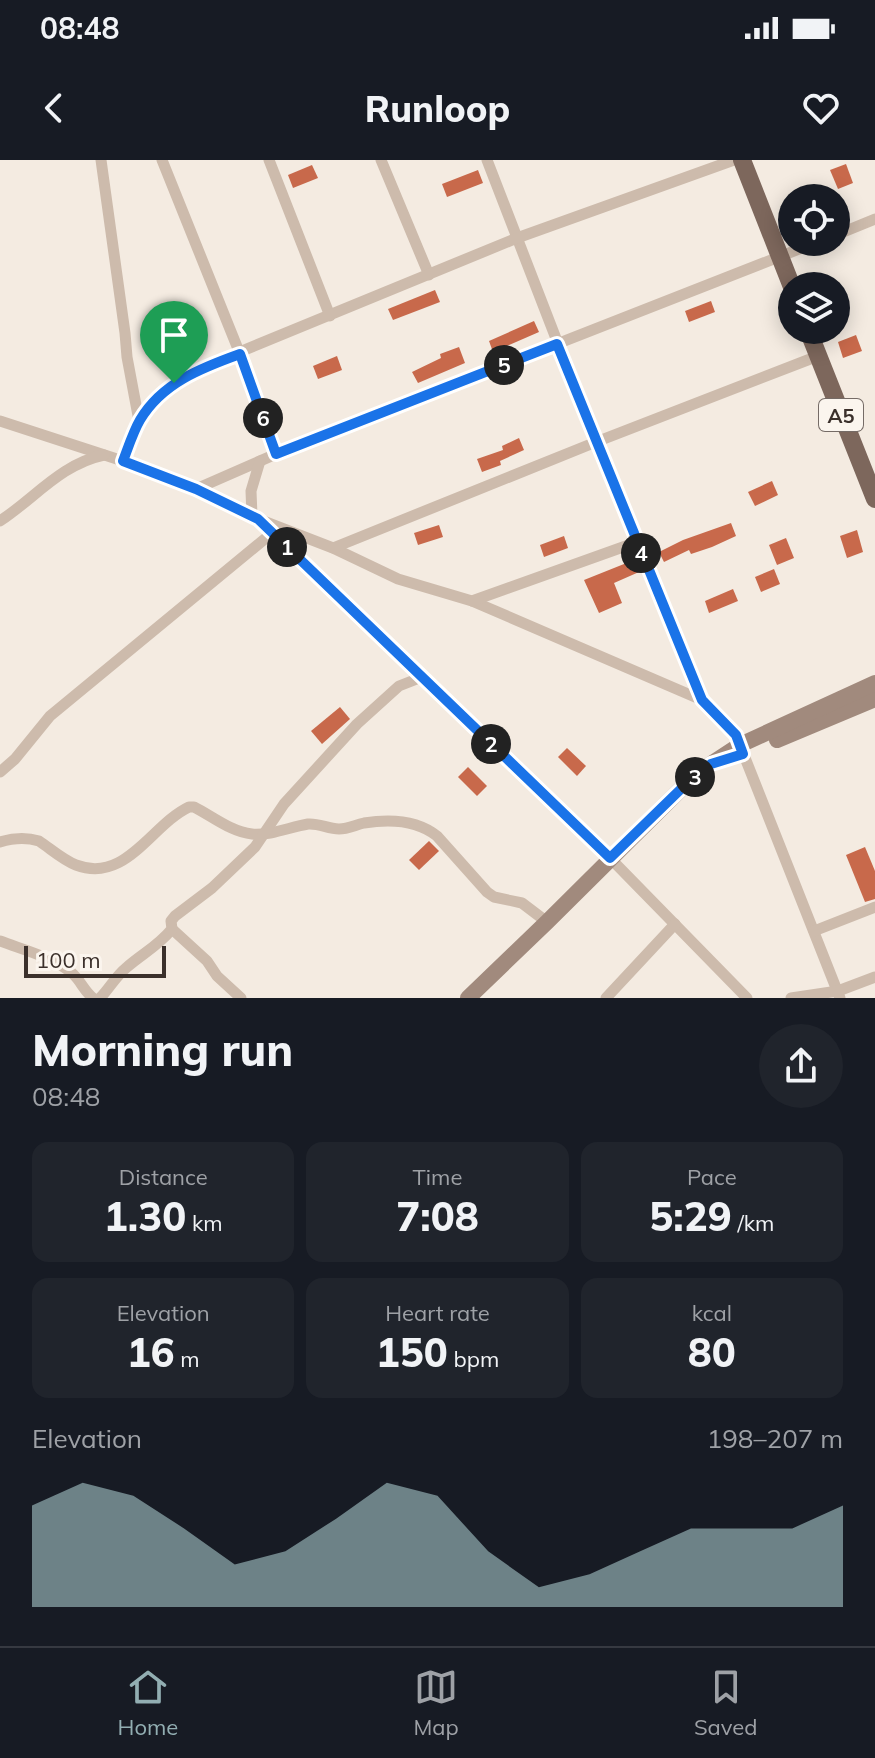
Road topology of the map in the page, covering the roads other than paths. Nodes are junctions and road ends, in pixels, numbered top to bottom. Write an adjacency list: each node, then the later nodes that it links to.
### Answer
1 (101, 160): 19 (street)
2 (162, 160): 17 (street)
3 (269, 160): 14 (street)
4 (381, 160): 13 (street)
5 (487, 160): 10 (street)
6 (734, 160): 10 (street)
7 (742, 160): 11 (main road)
8 (875, 219): 9 (street)
9 (850, 229)
10 (517, 238): 13 (street); 15 (street)
11 (781, 257): 12 (main road); 15 (street)
12 (786, 272)
13 (429, 275): 14 (street)
14 (330, 316): 17 (street)
15 (557, 344): 21 (street); 22 (street)
16 (813, 344): 18 (main road, A5)
17 (240, 354): 19 (street); 22 (street)
18 (818, 356): 21 (street); 26 (main road, A5)
19 (139, 421): 24 (street)
20 (1, 422): 23 (street)
21 (596, 442): 32 (street); 33 (street)
22 (276, 454): 25 (street)
23 (104, 455): 24 (street); 30 (street)
24 (123, 461): 27 (street)
25 (260, 461): 27 (street); 29 (street)
26 (869, 469): 28 (main road, A5)
27 (196, 489): 29 (street)
28 (875, 499)
29 (255, 517): 31 (street); 33 (street)
30 (0, 521)
31 (272, 533): 35 (street); 40 (street)
32 (637, 542): 34 (street); 38 (street)
33 (333, 548): 34 (street)
34 (472, 601): 38 (street)
35 (422, 677): 41 (street); 43 (street)
36 (875, 683): 39 (main road)
37 (875, 699): 39 (main road)
38 (702, 700): 39 (street)
39 (742, 749): 43 (main road); 48 (street)
40 (0, 772)
41 (264, 834): 42 (street); 45 (street); 47 (street)
42 (0, 842)
43 (610, 858): 45 (main road); 46 (street)
44 (875, 907): 48 (street)
45 (547, 922): 55 (main road)
46 (675, 924): 56 (street); 57 (street)
47 (172, 929): 53 (street); 54 (street)
48 (814, 931): 51 (street)
49 (0, 941): 52 (street)
50 (875, 977): 51 (street)
51 (839, 995): 58 (street)
52 (93, 998)
53 (100, 998)
54 (241, 998)
55 (468, 998)
56 (606, 998)
57 (747, 998)
58 (791, 998)

